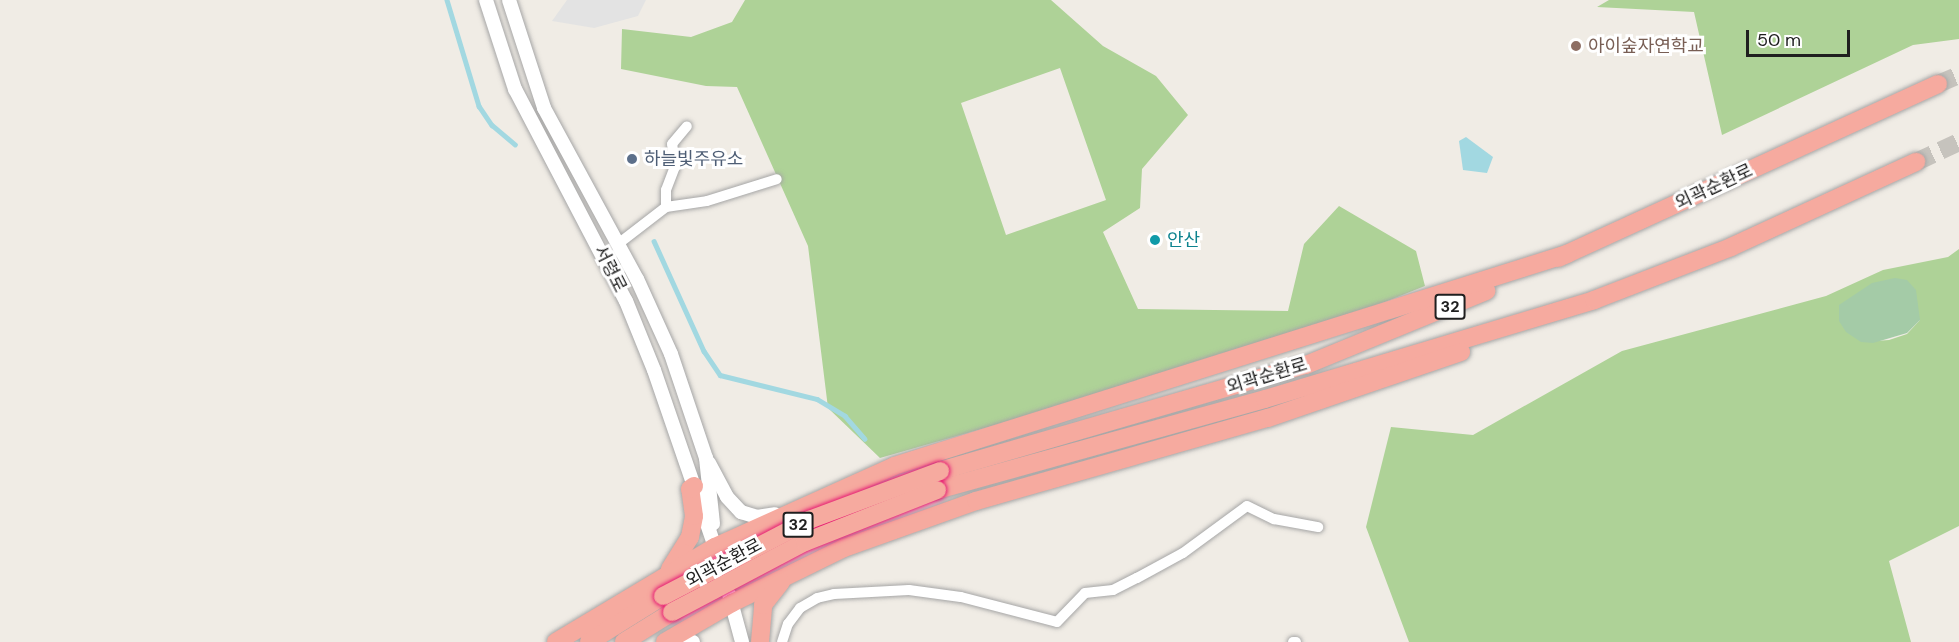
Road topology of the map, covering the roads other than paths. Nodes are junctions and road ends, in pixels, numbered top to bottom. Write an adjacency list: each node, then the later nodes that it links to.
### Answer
1 (486, 0): 12 (street, 서령로)
2 (508, 0): 8 (street, 서령로)
3 (1938, 84): 9 (highway, 외곽순환로 / 32)
4 (687, 126): 7 (street)
5 (1916, 162): 10 (highway, 외곽순환로 / 32)
6 (777, 179): 7 (street)
7 (666, 207): 8 (street)
8 (618, 244): 11 (street, 서령로)
9 (1567, 254): 14 (highway); 18 (highway, 외곽순환로 / 32, bridge)
10 (1594, 300): 17 (highway); 18 (highway, 외곽순환로 / 32, bridge)
11 (706, 458): 12 (street); 14 (street); 16 (street, 서령로)
12 (687, 466): 13 (street, 서령로)
13 (693, 486): 16 (street, 서령로); 18 (highway)
14 (784, 514): 16 (highway)
15 (1318, 527): 28 (street)
16 (715, 547): 18 (highway); 19 (street, 서령로)
17 (789, 574): 19 (highway); 27 (highway)
18 (664, 596): 20 (highway); 21 (highway, 외곽순환로 / 32); 22 (highway, 외곽순환로 / 32)
19 (732, 603): 23 (highway); 26 (street, 서령로)
20 (556, 642)
21 (588, 642)
22 (624, 642)
23 (665, 642)
24 (679, 642): 25 (street)
25 (693, 642)
26 (742, 642)
27 (760, 642)
28 (782, 642)

